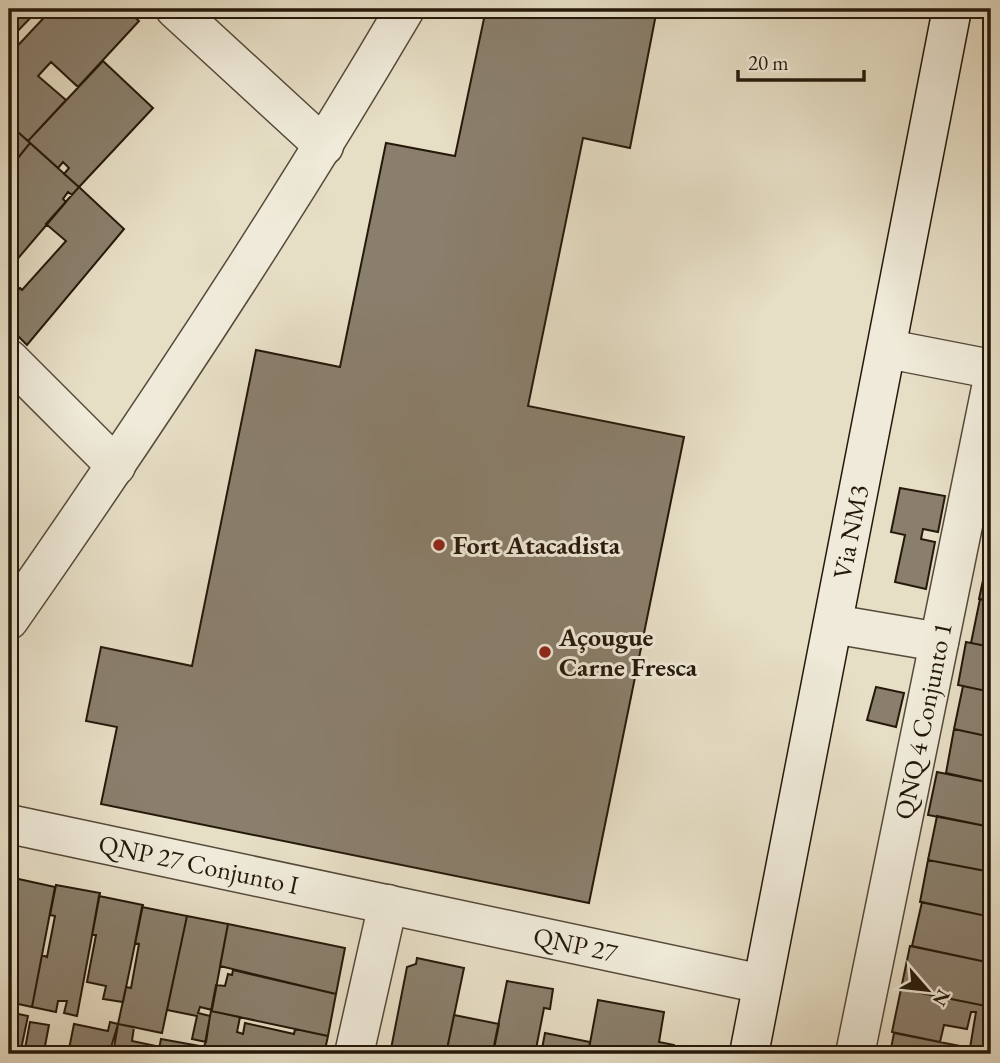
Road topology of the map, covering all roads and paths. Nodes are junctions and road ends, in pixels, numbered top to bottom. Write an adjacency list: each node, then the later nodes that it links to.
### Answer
1 (174, 9): 4 (street)
2 (405, 9): 4 (street)
3 (952, 9): 5 (street, Via NM3)
4 (324, 146): 9 (street)
5 (888, 349): 7 (street); 11 (street, Via NM3)
6 (9, 359): 9 (street)
7 (991, 369)
8 (991, 388): 12 (street, QNQ 4 Conjunto 1)
9 (116, 466): 10 (street)
10 (9, 620)
11 (833, 624): 12 (street); 15 (street, Via NM3)
12 (939, 642): 18 (street, QNQ 4 Conjunto 1)
13 (9, 824): 14 (street, QNP 27 Conjunto I)
14 (388, 904): 15 (street, QNP 27); 16 (street)
15 (762, 984): 17 (street, Via NM3)
16 (354, 1054)
17 (749, 1054)
18 (855, 1054)

